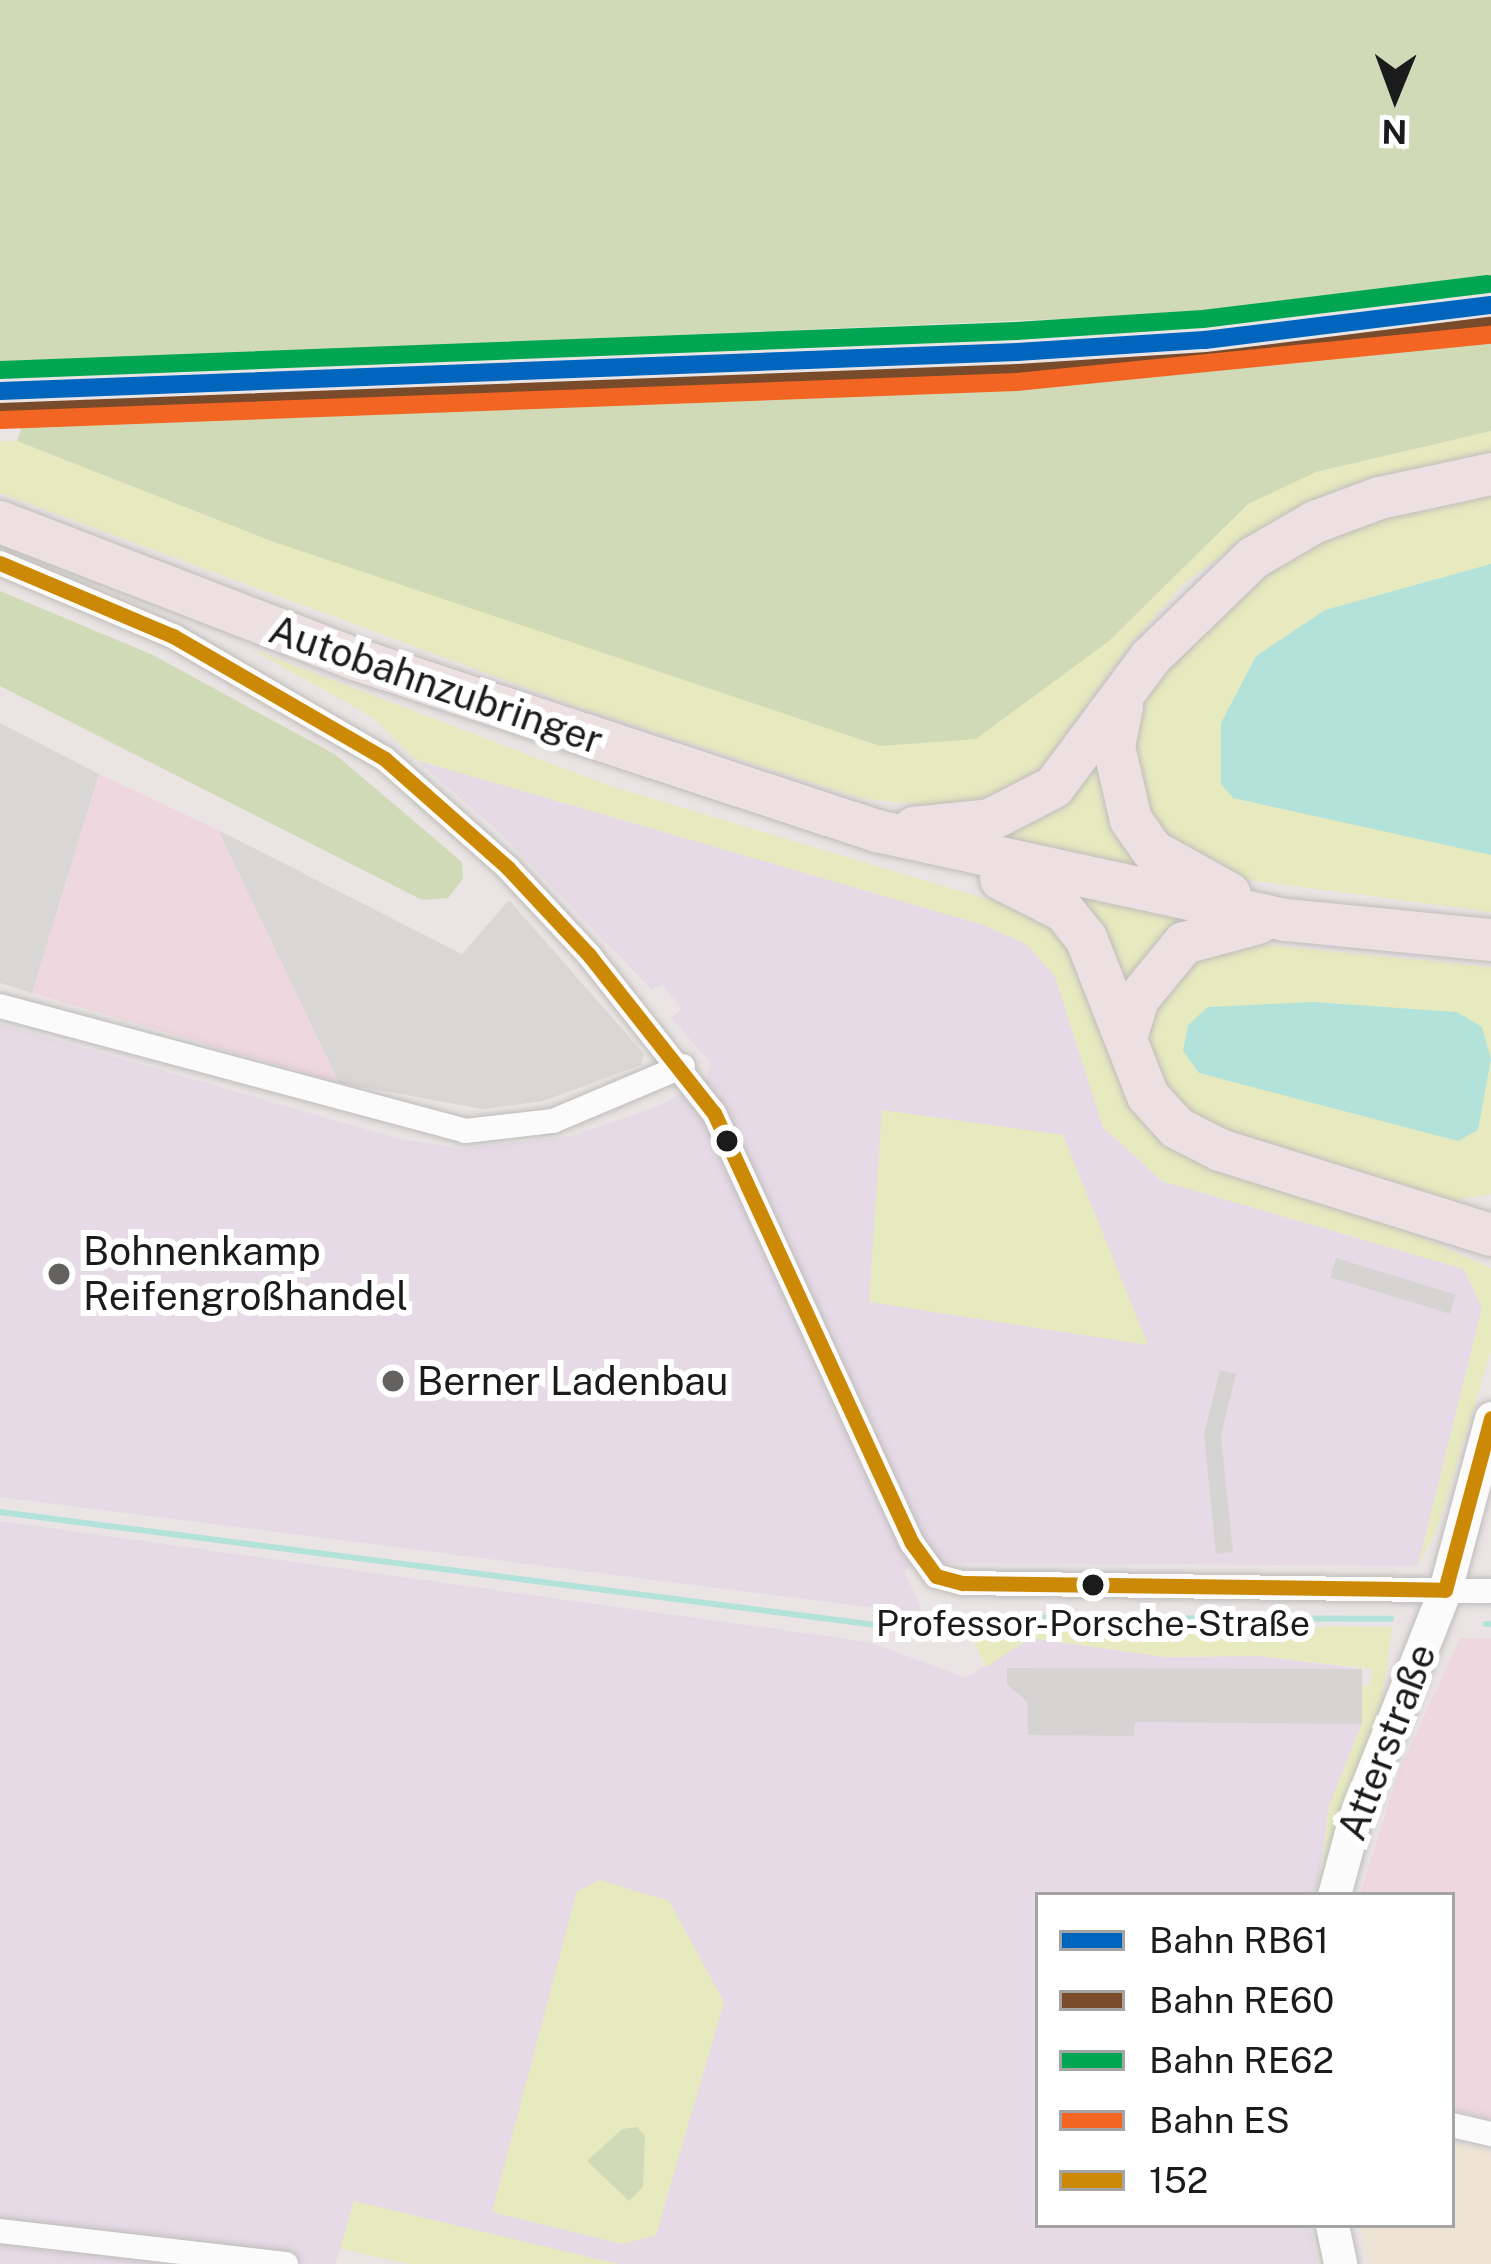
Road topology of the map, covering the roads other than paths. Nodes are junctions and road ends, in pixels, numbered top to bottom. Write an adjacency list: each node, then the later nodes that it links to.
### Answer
1 (1491, 474): 4 (highway)
2 (0, 522): 5 (highway, Autobahnzubringer)
3 (0, 562): 10 (street)
4 (1124, 699): 5 (highway); 6 (highway)
5 (877, 831): 6 (highway); 9 (highway)
6 (1286, 920): 7 (highway); 9 (highway)
7 (1491, 940)
8 (0, 1006): 10 (street)
9 (1126, 1038): 12 (highway)
10 (683, 1066): 15 (street)
11 (1491, 1211): 12 (highway)
12 (1450, 1221): 13 (highway)
13 (1491, 1235)
14 (1491, 1418): 15 (street, Atterstraße)
15 (1444, 1590): 16 (street); 17 (street, Atterstraße)
16 (1491, 1591)
17 (1335, 1892)
18 (1455, 2126): 19 (street)
19 (1491, 2134)
20 (1333, 2228): 23 (street)
21 (0, 2231): 22 (street)
22 (286, 2264)
23 (1340, 2264)

